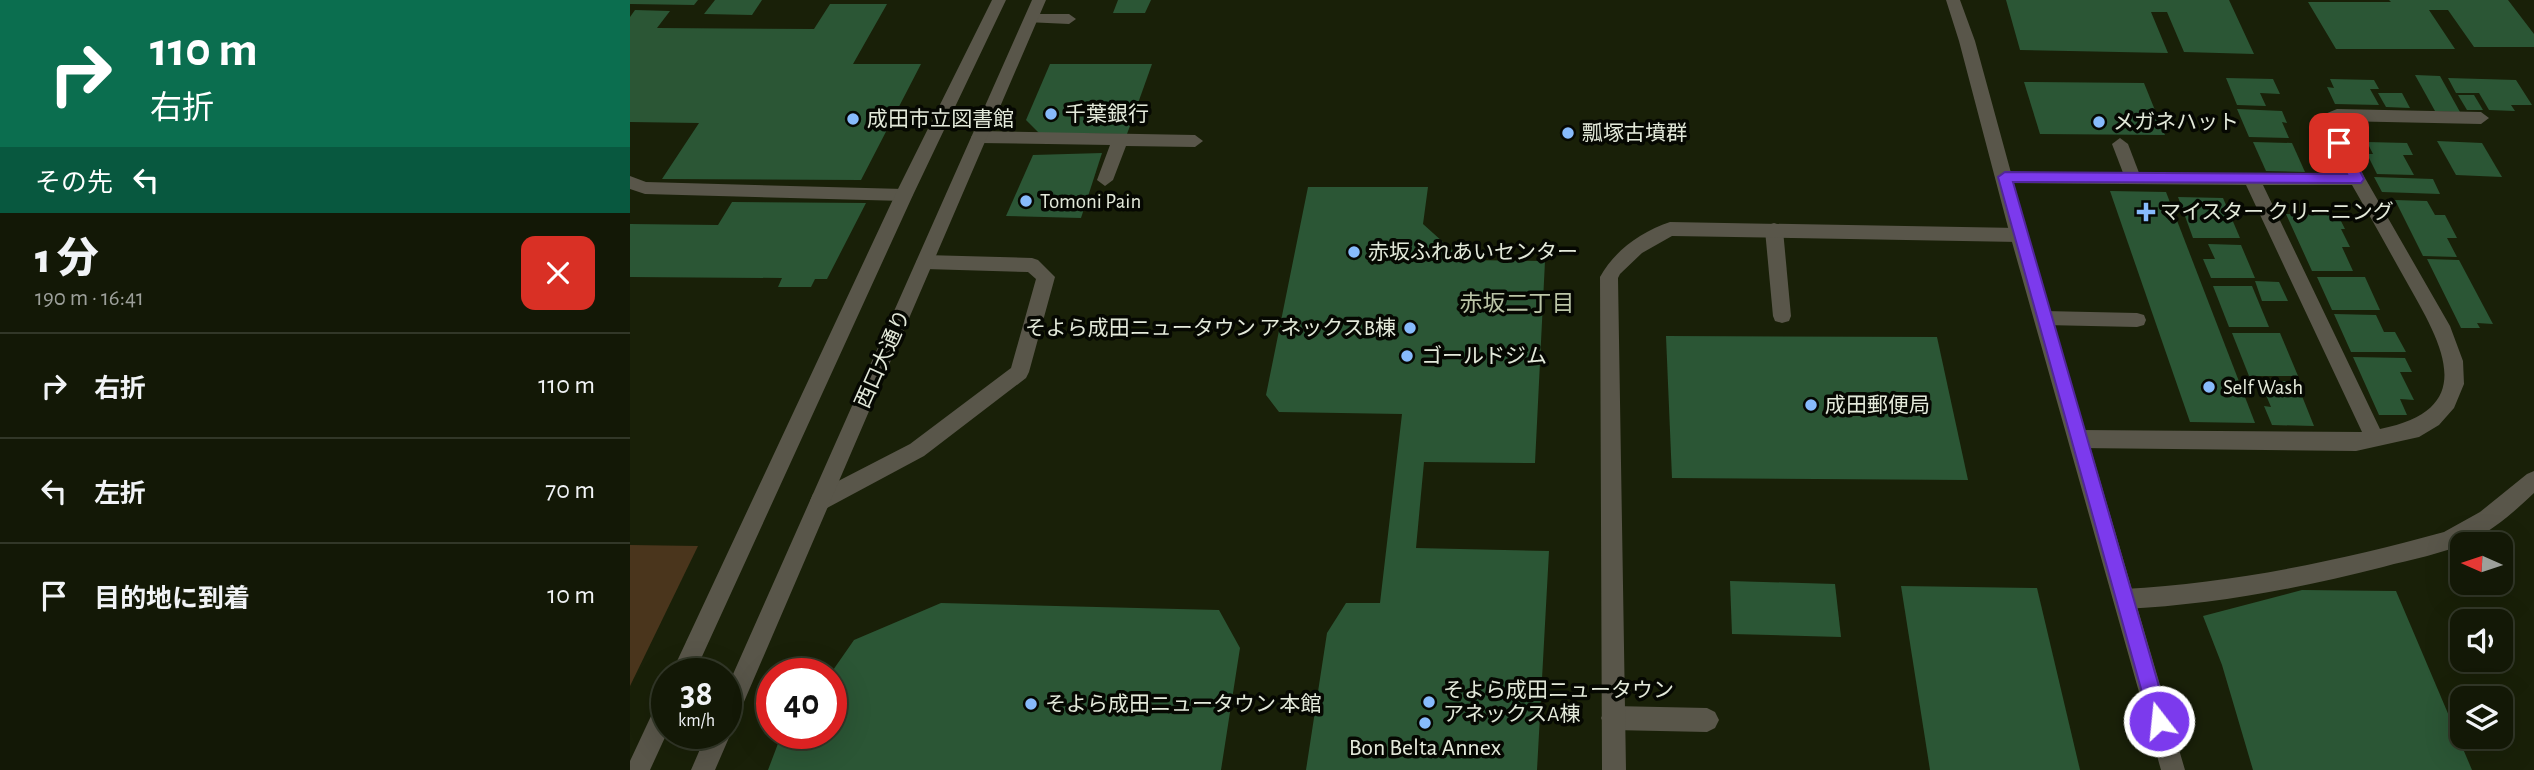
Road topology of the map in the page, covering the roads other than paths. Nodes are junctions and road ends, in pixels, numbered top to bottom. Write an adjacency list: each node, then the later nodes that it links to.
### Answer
1 (999, 0): 17 (street)
2 (1039, 0): 4 (street, 西口大通り)
3 (1953, 0): 11 (street)
4 (1031, 19): 5 (street); 7 (street, 西口大通り)
5 (1069, 19)
6 (2481, 118): 14 (street)
7 (979, 138): 8 (street); 20 (street, 西口大通り)
8 (1120, 140): 9 (street); 15 (street)
9 (1195, 141)
10 (2120, 144): 12 (street)
11 (2005, 177): 12 (street); 19 (street)
12 (2133, 178): 13 (street)
13 (2251, 178): 14 (street); 25 (street)
14 (2357, 179): 25 (street)
15 (1105, 180)
16 (630, 182): 17 (street)
17 (904, 195): 29 (street)
18 (1773, 230): 19 (street); 21 (street); 31 (street)
19 (2019, 235): 22 (street)
20 (925, 262): 27 (street, 西口大通り); 27 (street)
21 (1782, 316)
22 (2044, 318): 23 (street); 24 (street)
23 (2137, 320)
24 (2079, 439): 25 (street); 28 (street)
25 (2375, 439)
26 (2534, 480): 28 (street)
27 (820, 501): 30 (street, 西口大通り)
28 (2124, 599): 38 (street)
29 (689, 658)
30 (742, 680)
31 (1614, 718): 32 (street); 37 (street)
32 (1707, 720)
33 (651, 742): 35 (street)
34 (712, 749): 36 (street)
35 (638, 770)
36 (703, 770)
37 (1614, 770)
38 (2173, 770)

